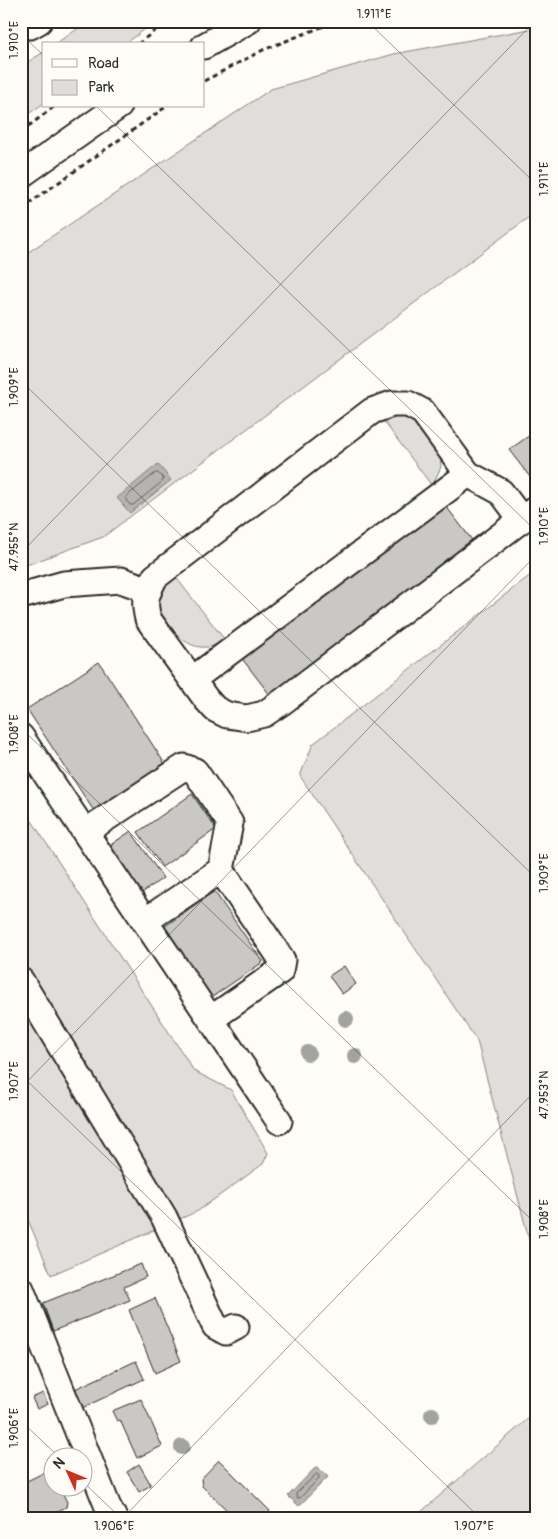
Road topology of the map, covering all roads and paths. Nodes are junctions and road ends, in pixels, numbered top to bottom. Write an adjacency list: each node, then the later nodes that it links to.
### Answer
1 (27, 21): 2 (street)
2 (39, 21)
3 (167, 21): 6 (path)
4 (248, 21): 7 (street)
5 (337, 21): 8 (path)
6 (141, 42)
7 (205, 45)
8 (205, 80)
9 (52, 108): 12 (path)
10 (116, 108): 13 (street)
11 (164, 108): 14 (path)
12 (21, 132)
13 (21, 175)
14 (21, 209)
15 (468, 474): 16 (street); 17 (street); 19 (street)
16 (529, 514): 19 (street)
17 (149, 590): 18 (street); 19 (street)
18 (21, 596)
19 (193, 680)
20 (21, 737): 21 (street)
21 (85, 832): 22 (street); 23 (street)
22 (221, 870): 23 (street); 25 (street)
23 (144, 921): 25 (street)
24 (21, 981): 28 (street)
25 (211, 1019): 26 (street)
26 (279, 1121)
27 (21, 1289): 29 (street)
28 (236, 1327)
29 (114, 1518)

